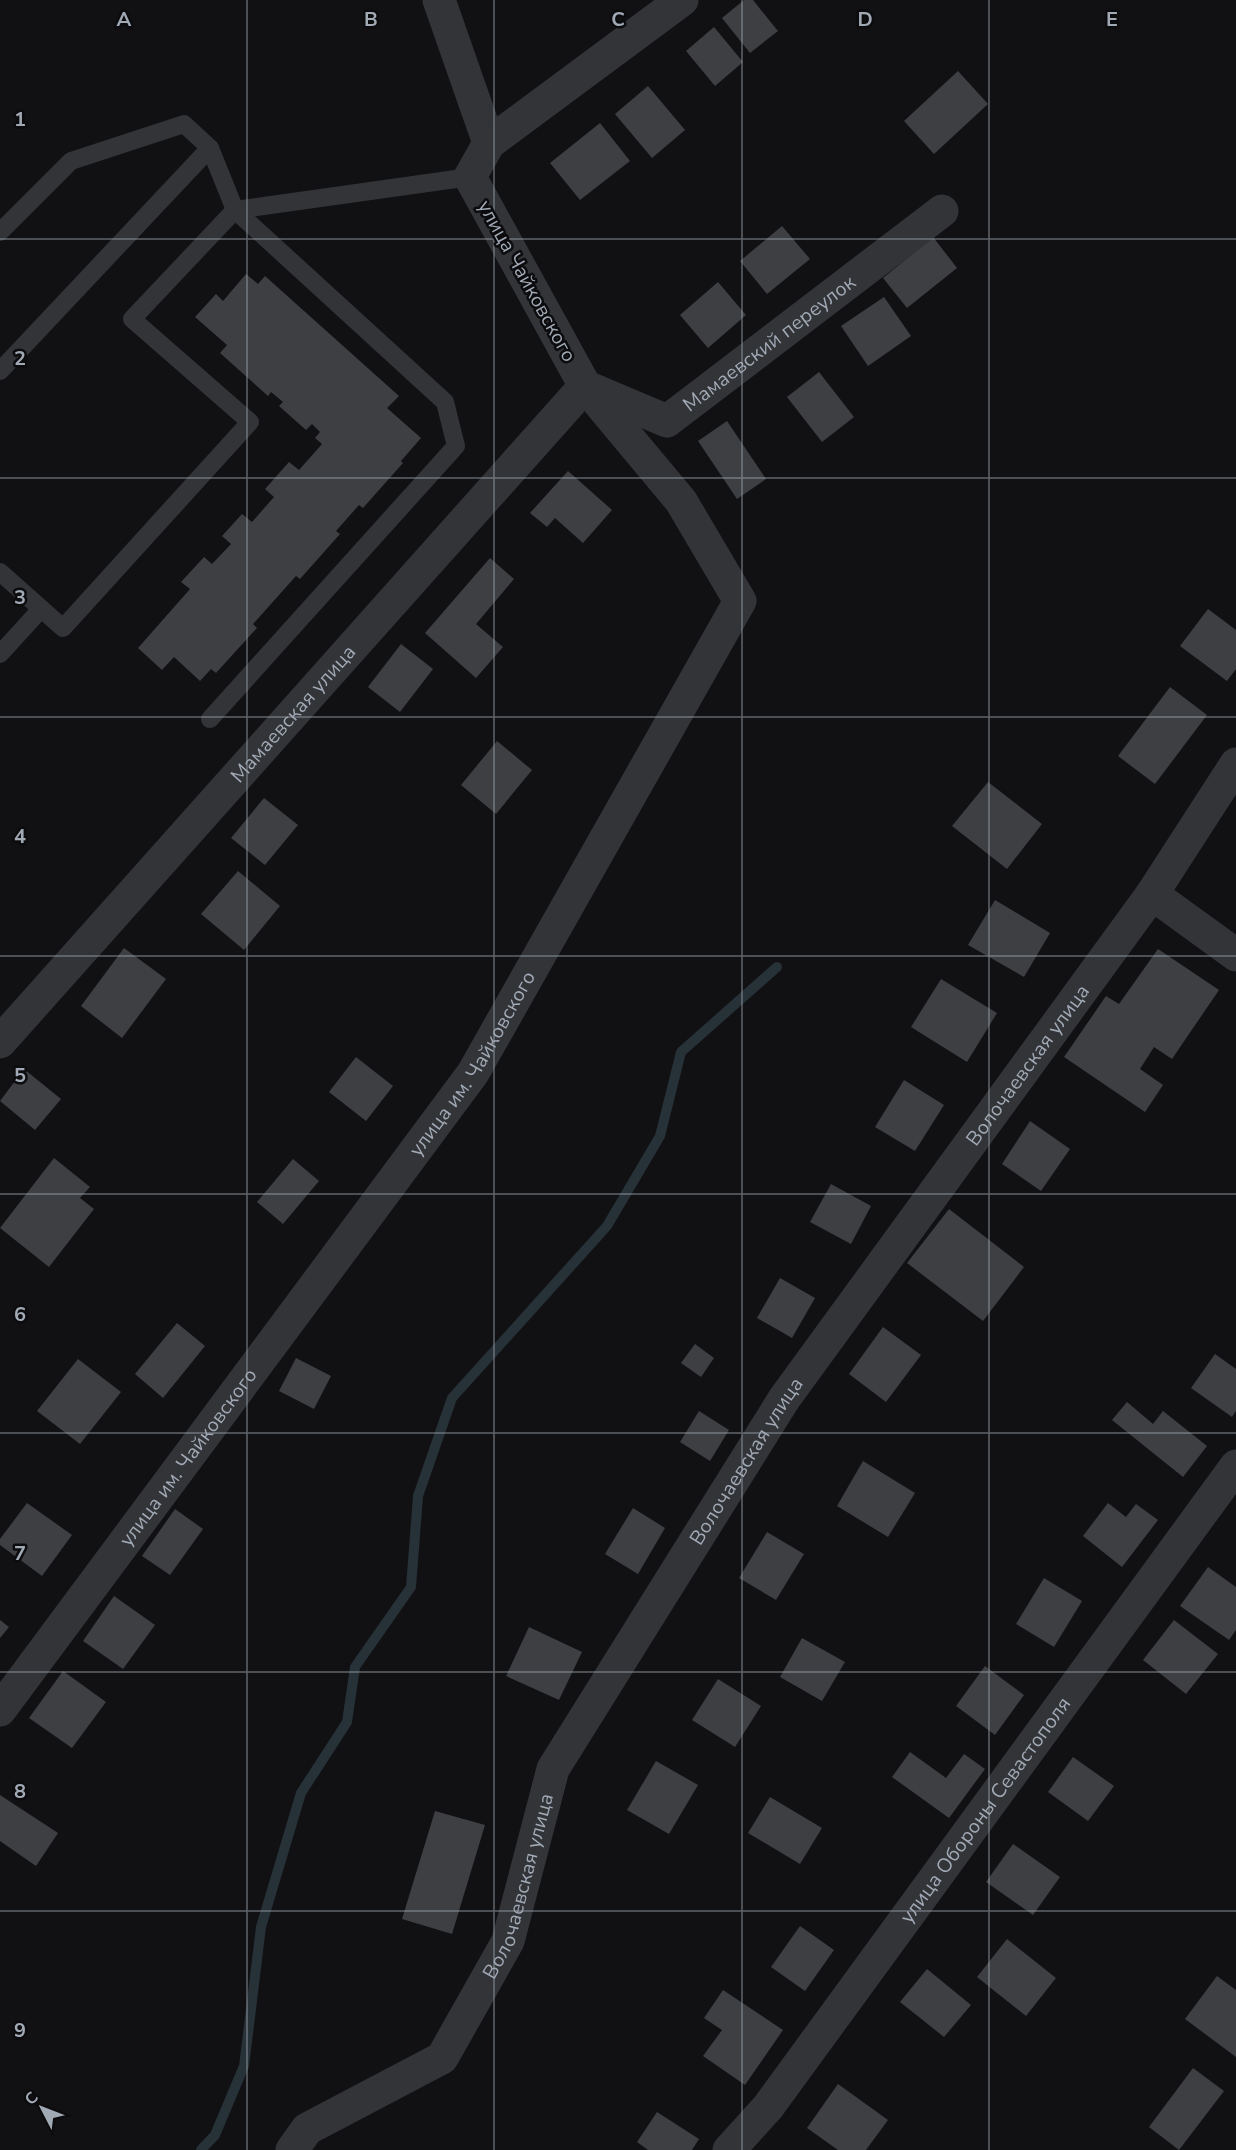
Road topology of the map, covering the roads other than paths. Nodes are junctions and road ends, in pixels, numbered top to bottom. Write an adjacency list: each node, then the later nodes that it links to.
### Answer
1 (439, 0): 3 (street)
2 (682, 0): 3 (street)
3 (489, 143): 5 (street)
4 (210, 148): 6 (lane); 8 (lane); 9 (lane)
5 (470, 177): 6 (lane); 10 (street, улица Чайковского)
6 (235, 210): 12 (lane); 14 (lane)
7 (942, 211): 10 (street, Мамаевский переулок)
8 (0, 232)
9 (0, 371)
10 (585, 386): 18 (street, Мамаевская улица); 20 (street, улица им. Чайковского)
11 (0, 572): 12 (lane)
12 (41, 609): 13 (lane)
13 (0, 654)
14 (210, 719)
15 (1236, 764): 16 (street, Волочаевская улица)
16 (1152, 894): 17 (street); 21 (street, Волочаевская улица)
17 (1236, 955)
18 (0, 1042)
19 (1236, 1466): 22 (street, улица Обороны Севастополя)
20 (0, 1710)
21 (292, 2150)
22 (729, 2150)

